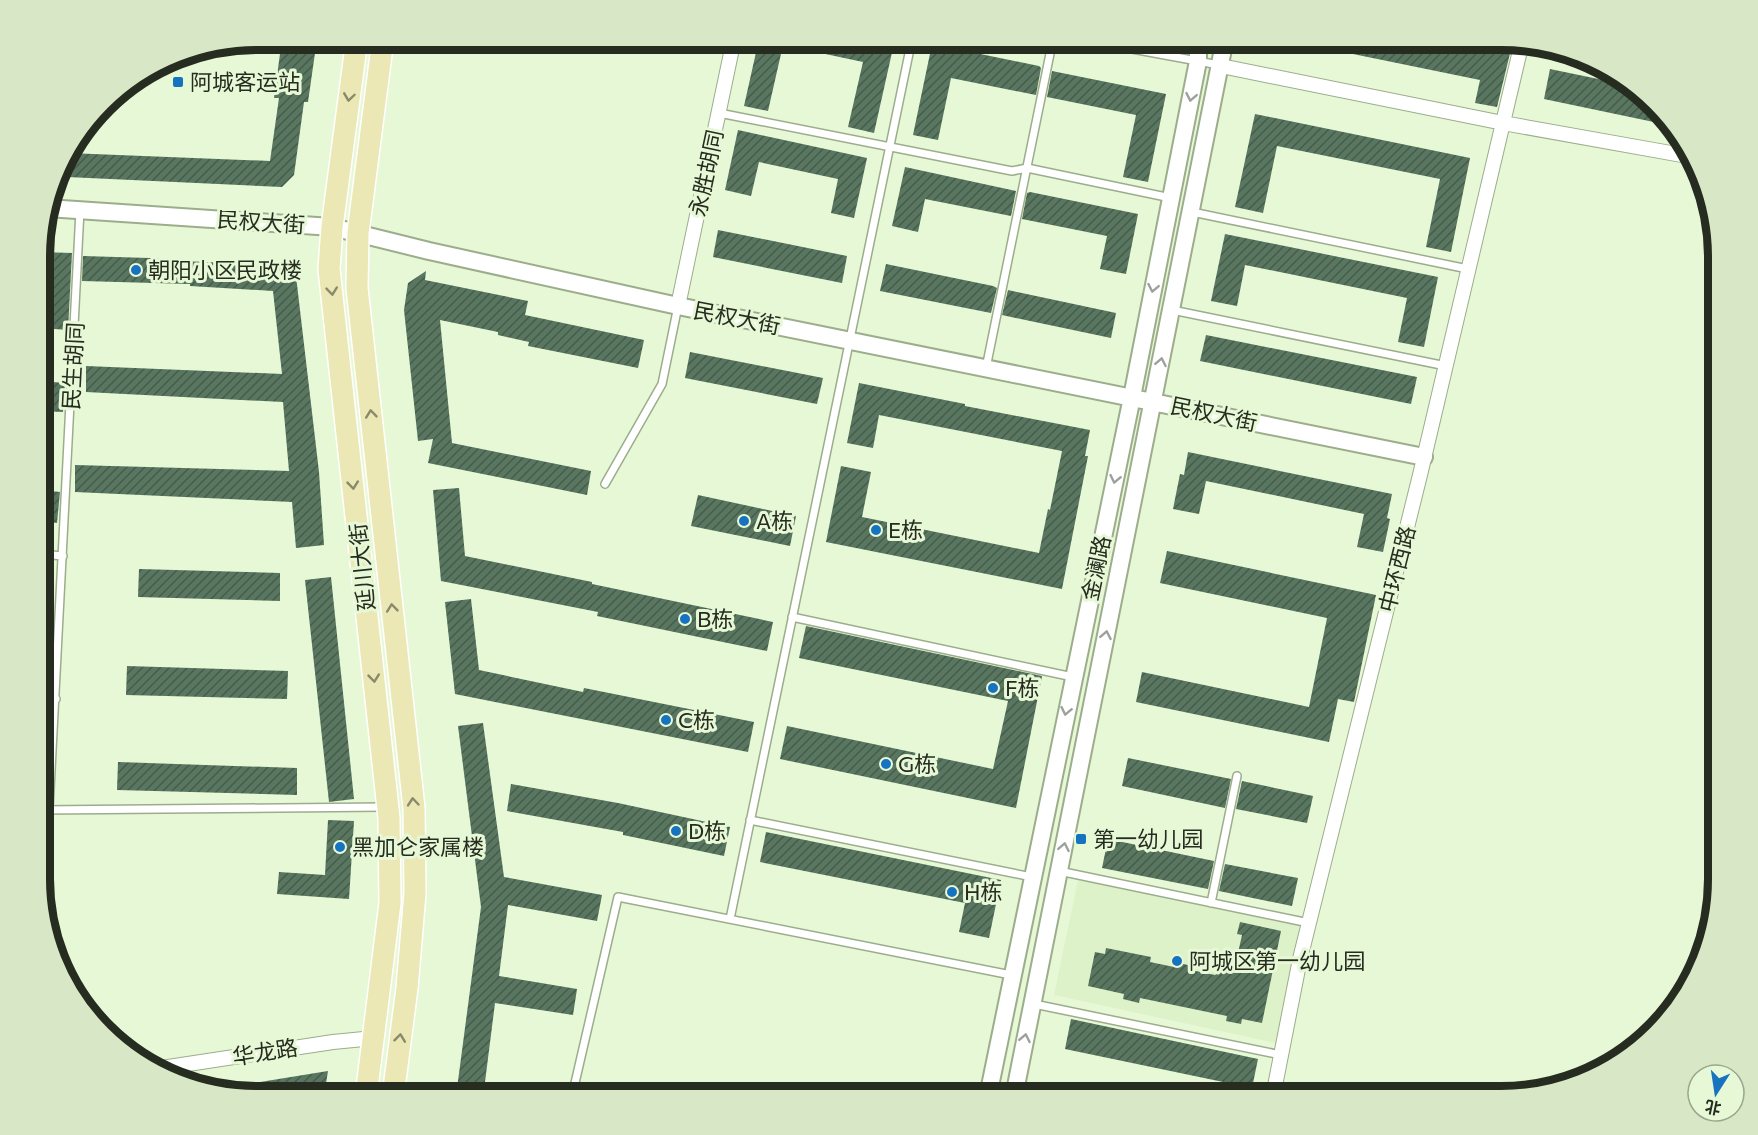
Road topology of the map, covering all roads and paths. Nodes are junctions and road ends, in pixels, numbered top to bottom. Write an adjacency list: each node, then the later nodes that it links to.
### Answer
1 (356, 50): 21 (main road, 延川大街, one-way to 21)
2 (382, 50): 22 (main road, 延川大街)
3 (732, 50): 12 (street, 永胜胡同)
4 (910, 50): 14 (lane)
5 (1051, 50): 16 (lane)
6 (1138, 50): 10 (lane)
7 (1198, 50): 10 (street, 金澜路)
8 (1223, 50): 11 (street, 金澜路)
9 (1520, 51): 13 (street, 中环西路)
10 (1198, 61): 11 (lane); 17 (street, 金澜路, one-way to 17)
11 (1221, 66): 13 (street); 20 (street, 金澜路)
12 (719, 113): 14 (lane); 24 (street, 永胜胡同)
13 (1503, 123): 15 (street); 23 (street, 中环西路)
14 (890, 147): 16 (lane); 26 (lane)
15 (1682, 155)
16 (1027, 168): 17 (lane); 28 (lane)
17 (1171, 198): 29 (street, 金澜路, one-way to 29)
18 (56, 209): 19 (street, 民权大街)
19 (80, 210): 21 (street, 民权大街); 34 (lane, 民生胡同)
20 (1192, 212): 23 (lane); 25 (street, 金澜路)
21 (332, 227): 22 (street, 民权大街); 41 (main road, 延川大街, one-way to 41)
22 (358, 233): 24 (street, 民权大街); 58 (main road, 延川大街, one-way to 22)
23 (1468, 269): 27 (street, 中环西路)
24 (678, 306): 26 (street, 民权大街); 32 (lane)
25 (1172, 310): 27 (lane); 30 (street, 金澜路, one-way to 25)
26 (849, 340): 28 (street, 民权大街); 35 (lane)
27 (1446, 366): 31 (street, 中环西路)
28 (986, 368): 29 (street, 民权大街)
29 (1132, 397): 30 (street, 民权大街); 36 (street, 金澜路, one-way to 36)
30 (1153, 401): 31 (street, 民权大街); 44 (street, 金澜路, one-way to 30)
31 (1424, 457): 48 (street, 中环西路)
32 (605, 484)
33 (50, 555): 34 (lane)
34 (63, 556): 38 (lane, 民生胡同)
35 (792, 617): 36 (lane); 43 (lane)
36 (1074, 677): 45 (street, 金澜路, one-way to 45)
37 (50, 698): 38 (lane)
38 (56, 699): 40 (lane, 民生胡同)
39 (1237, 776): 46 (lane)
40 (50, 793)
41 (388, 807): 42 (lane); 51 (main road, 延川大街)
42 (50, 809)
43 (750, 820): 45 (lane); 47 (lane)
44 (1059, 871): 46 (lane); 50 (street, 金澜路)
45 (1032, 877): 49 (street, 金澜路)
46 (1211, 903): 48 (lane)
47 (730, 919): 49 (lane); 59 (lane)
48 (1309, 923): 52 (street, 中环西路)
49 (1011, 975): 54 (street, 金澜路)
50 (1032, 1004): 52 (lane); 55 (street, 金澜路, one-way to 50)
51 (374, 1038): 53 (street, 华龙路); 57 (main road, 延川大街)
52 (1281, 1055): 56 (street, 中环西路)
53 (171, 1067)
54 (990, 1085)
55 (1016, 1085)
56 (1275, 1085)
57 (367, 1086)
58 (394, 1086)
59 (574, 1086)

